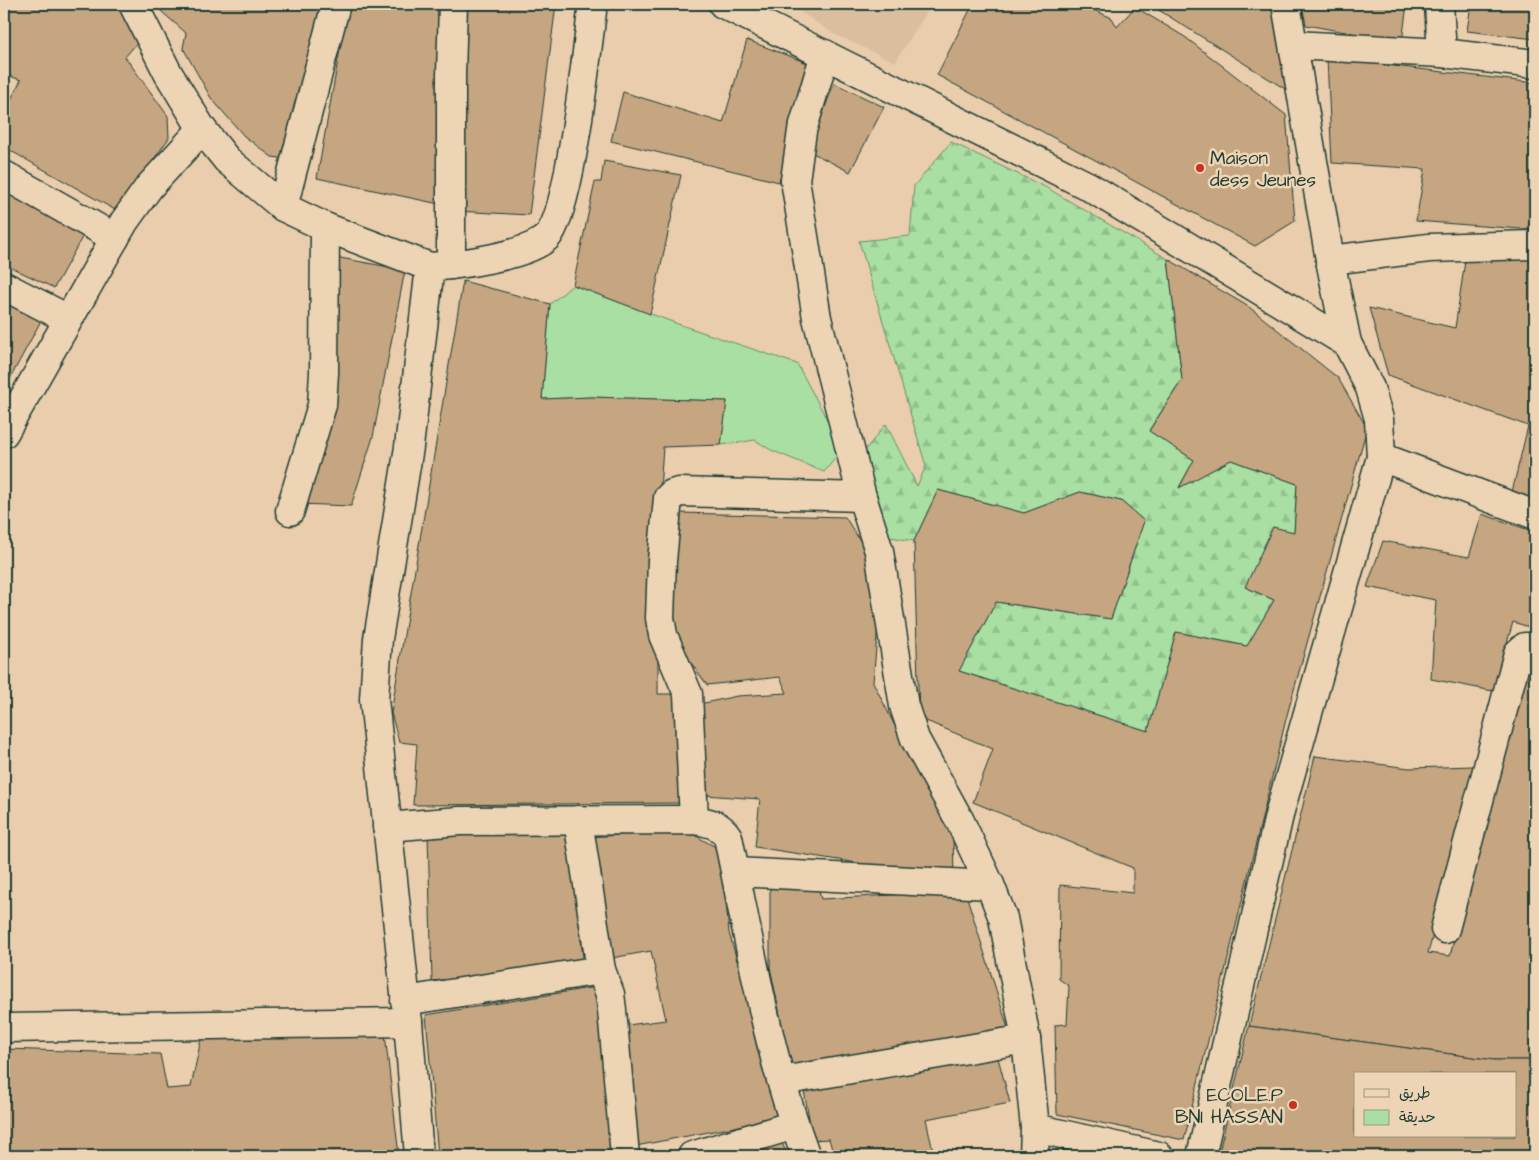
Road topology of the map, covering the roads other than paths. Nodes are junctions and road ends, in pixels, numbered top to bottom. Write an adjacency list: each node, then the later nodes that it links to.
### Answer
1 (132, 4): 12 (street)
2 (336, 4): 14 (street)
3 (453, 4): 19 (street)
4 (593, 4): 19 (street)
5 (722, 4): 10 (street)
6 (1286, 4): 8 (street)
7 (1439, 4): 9 (street)
8 (1294, 45): 9 (street); 18 (street)
9 (1442, 53): 11 (street)
10 (825, 54): 22 (street); 25 (street)
11 (1535, 64)
12 (202, 129): 14 (street); 16 (street)
13 (4, 175): 16 (street)
14 (283, 207): 15 (street)
15 (325, 227): 19 (street); 26 (street)
16 (114, 238): 21 (street)
17 (1535, 245): 18 (street)
18 (1330, 260): 22 (street)
19 (441, 266): 31 (street)
20 (4, 286): 21 (street)
21 (68, 319): 23 (street)
22 (1348, 343): 24 (street)
23 (4, 432)
24 (1381, 457): 27 (street); 48 (street)
25 (862, 497): 30 (street); 33 (street)
26 (290, 511)
27 (1535, 515)
28 (1535, 648): 34 (street)
29 (578, 820): 30 (street); 31 (street); 35 (street)
30 (694, 820): 32 (street)
31 (388, 827): 36 (street)
32 (736, 872): 33 (street); 39 (street)
33 (990, 885): 38 (street)
34 (1445, 929)
35 (601, 970): 36 (street); 43 (street)
36 (407, 1011): 37 (street); 42 (street)
37 (4, 1028)
38 (1026, 1039): 39 (street); 41 (street)
39 (782, 1081): 40 (street)
40 (794, 1126): 44 (street); 45 (street)
41 (1035, 1128): 46 (street); 47 (street)
42 (419, 1156)
43 (625, 1156)
44 (692, 1156)
45 (806, 1156)
46 (1034, 1156)
47 (1159, 1156)
48 (1201, 1156)

